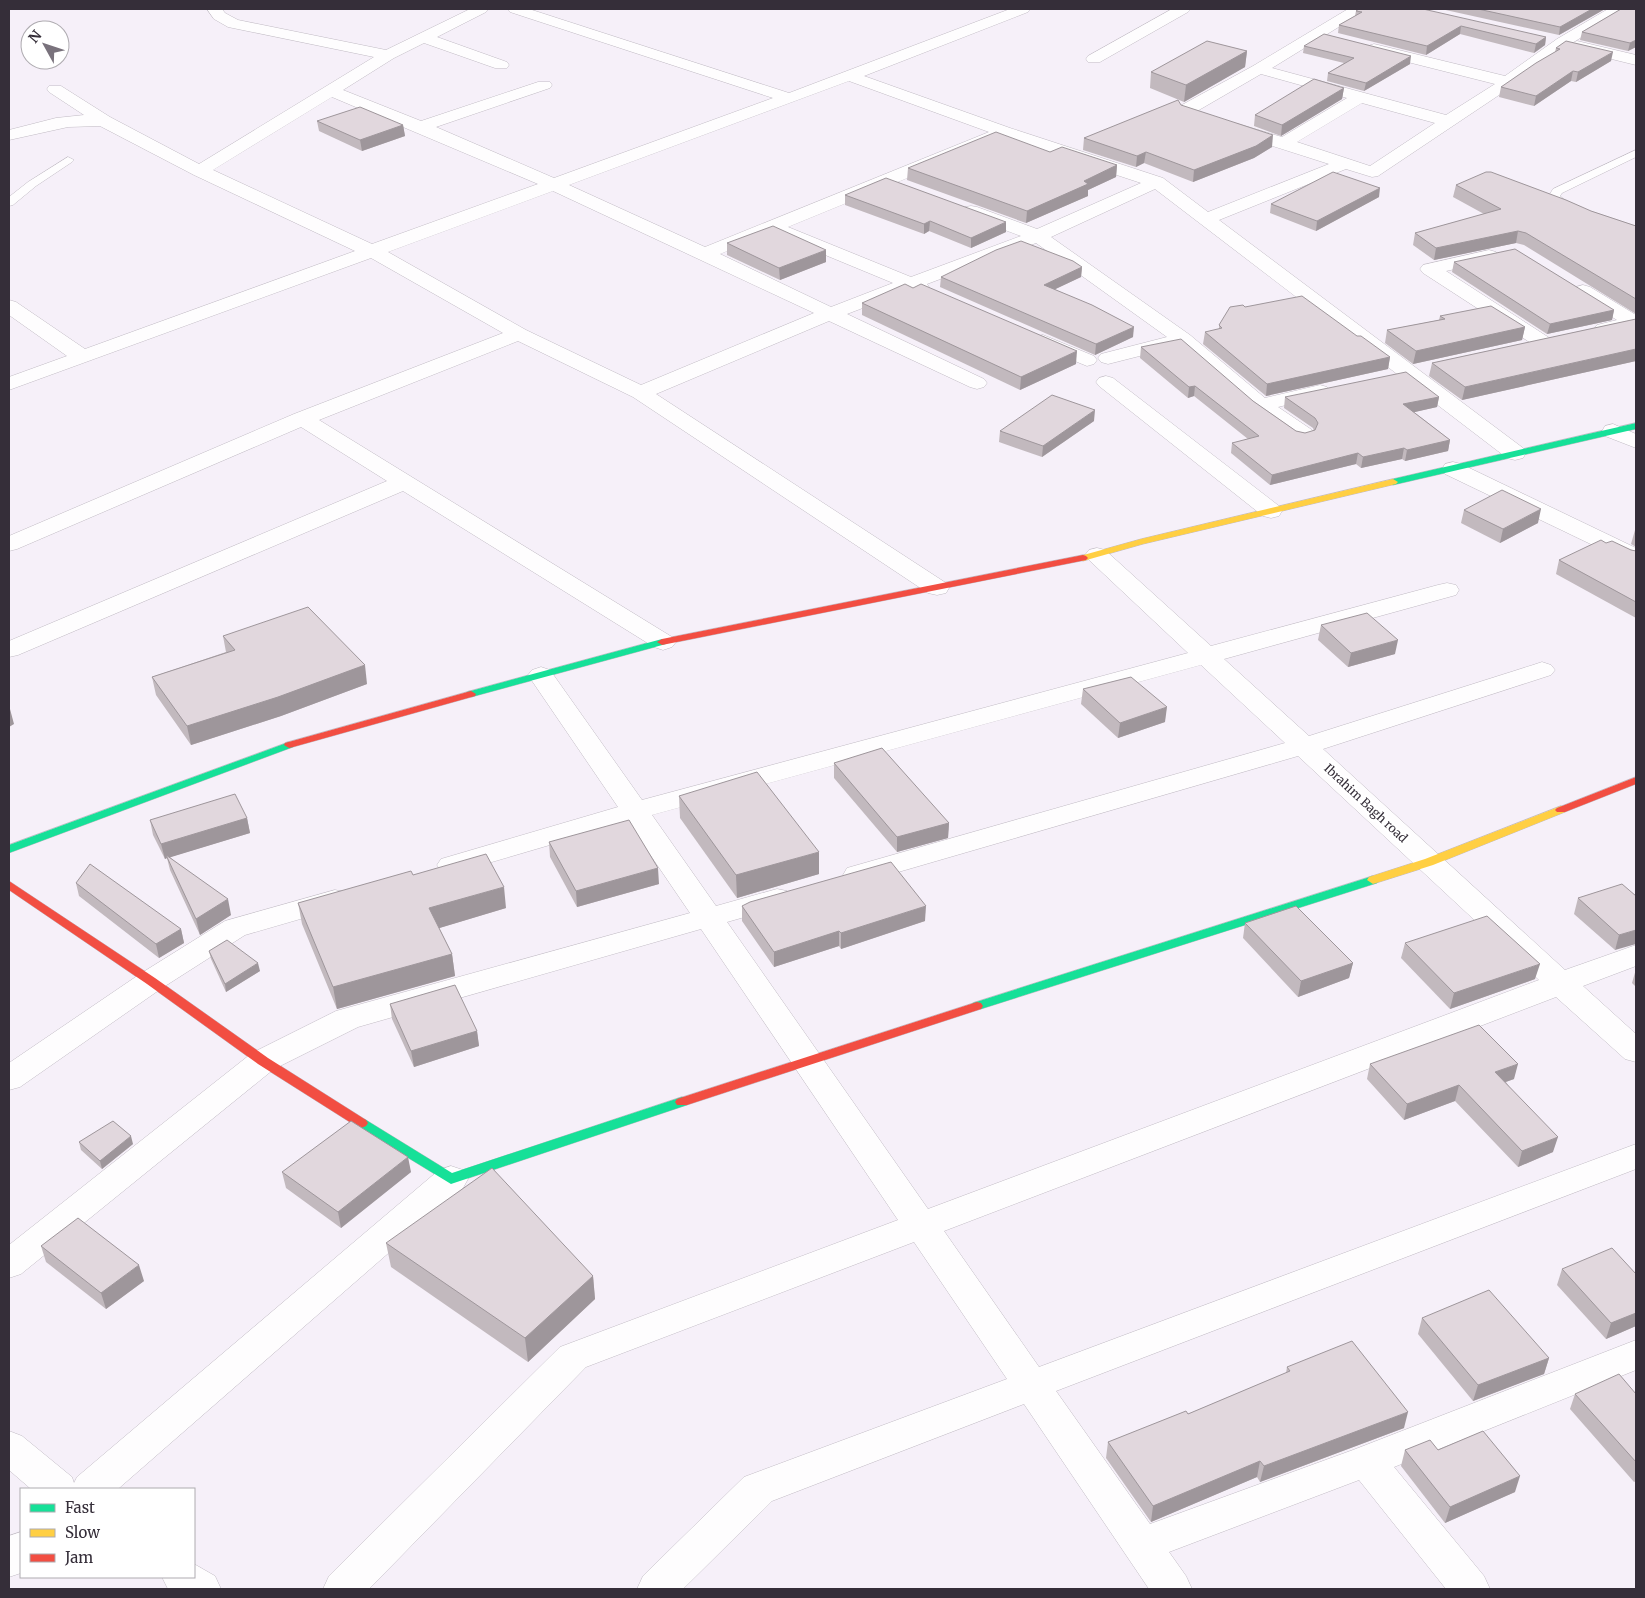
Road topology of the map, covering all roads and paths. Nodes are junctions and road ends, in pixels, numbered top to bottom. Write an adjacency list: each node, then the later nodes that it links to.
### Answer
1 (215, 9): 14 (street)
2 (481, 9): 9 (street)
3 (515, 9): 25 (street)
4 (1023, 9): 19 (street)
5 (1183, 9): 15 (street)
6 (1358, 9): 8 (street)
7 (1607, 10): 12 (street)
8 (1316, 34): 11 (street); 18 (street)
9 (422, 37): 14 (street); 17 (street)
10 (1543, 38): 12 (street)
11 (1336, 39)
12 (1562, 42): 16 (street); 20 (street)
13 (1355, 44): 20 (street)
14 (388, 55): 23 (street)
15 (1094, 59)
16 (1636, 60)
17 (501, 65)
18 (1259, 69): 24 (street); 26 (street)
19 (849, 76): 25 (street); 31 (street)
20 (1508, 82): 28 (street)
21 (544, 85): 30 (street)
22 (56, 89): 27 (street)
23 (330, 90): 30 (street); 37 (street)
24 (1360, 97): 28 (street); 33 (street)
25 (789, 98): 40 (street)
26 (1203, 116)
27 (104, 121): 32 (street); 37 (street)
28 (1448, 121): 36 (street)
29 (1221, 123): 33 (street)
30 (422, 126): 40 (street)
31 (1004, 132): 38 (street); 39 (street)
32 (9, 135)
33 (1283, 144): 36 (street)
34 (1636, 153): 44 (lane)
35 (68, 160): 42 (lane)
36 (1344, 164): 45 (street)
37 (200, 172): 48 (street)
38 (885, 180): 41 (street); 46 (street)
39 (1157, 182): 45 (street); 47 (street)
40 (555, 184): 48 (street); 50 (street)
41 (912, 190)
42 (9, 203)
43 (957, 206): 47 (street)
44 (1582, 212)
45 (1206, 219): 66 (street)
46 (774, 227): 50 (street); 52 (street)
47 (1038, 236): 52 (street); 60 (street)
48 (371, 251): 59 (street); 62 (street)
49 (1507, 253): 61 (street)
50 (705, 254): 55 (street)
51 (1567, 282): 56 (street)
52 (910, 283): 53 (street); 55 (street)
53 (937, 294)
54 (9, 306): 62 (street)
55 (829, 314): 70 (street); 72 (street)
56 (1635, 323): 58 (street)
57 (1026, 333): 64 (street)
58 (1589, 333)
59 (519, 334): 72 (street); 74 (street)
60 (1183, 339): 63 (street); 73 (street)
61 (1514, 349)
62 (83, 357): 69 (street)
63 (1108, 358)
64 (1088, 360)
65 (1436, 366): 66 (street)
66 (1407, 372): 67 (street); 79 (street)
67 (1378, 378)
68 (1106, 382): 82 (street)
69 (9, 384)
70 (977, 384)
71 (1339, 387): 73 (street)
72 (640, 393): 86 (street)
73 (1261, 405): 77 (street)
74 (302, 419): 81 (street); 83 (street)
75 (1636, 426): 76 (street)
76 (1613, 431): 78 (street); 79 (street)
77 (1304, 435)
78 (1636, 442)
79 (1515, 453): 80 (street)
80 (1453, 468): 82 (street); 85 (street)
81 (405, 482): 88 (street); 89 (street)
82 (1271, 511): 84 (street)
83 (9, 544)
84 (1097, 554): 86 (street); 90 (street, Ibrahim Bagh road)
85 (1636, 557)
86 (937, 588): 88 (street)
87 (1447, 590): 90 (street)
88 (663, 642): 92 (street)
89 (9, 650)
90 (1205, 655): 93 (street, Ibrahim Bagh road); 95 (street)
91 (1542, 670): 93 (street)
92 (541, 675): 95 (street); 96 (street)
93 (1304, 746): 97 (street, Ibrahim Bagh road); 99 (street)
94 (1636, 780): 97 (street)
95 (635, 811): 98 (street); 103 (street)
96 (9, 849)
97 (1429, 862): 106 (street, Ibrahim Bagh road); 108 (street)
98 (426, 872)
99 (833, 882)
100 (9, 885): 105 (street)
101 (805, 890): 103 (street)
102 (359, 892): 105 (street)
103 (709, 918): 108 (street); 109 (street)
104 (1636, 955): 106 (street)
105 (151, 981): 109 (street); 110 (street)
106 (1560, 983): 107 (street, Ibrahim Bagh road); 113 (street)
107 (1636, 1051)
108 (807, 1060): 112 (street); 113 (street)
109 (263, 1061): 112 (street); 114 (street)
110 (9, 1080)
111 (1636, 1156): 116 (street)
112 (451, 1179): 120 (street)
113 (921, 1226): 116 (street); 126 (street)
114 (9, 1264)
115 (1636, 1355): 118 (street)
116 (1030, 1384): 121 (street); 127 (street)
117 (9, 1447): 119 (street)
118 (1366, 1461): 121 (street); 129 (street)
119 (57, 1488)
120 (92, 1488)
121 (1141, 1545): 128 (street)
122 (20, 1550): 123 (street)
123 (9, 1560)
124 (184, 1578): 125 (street)
125 (201, 1589)
126 (343, 1589)
127 (657, 1589)
128 (1172, 1589)
129 (1470, 1589)

